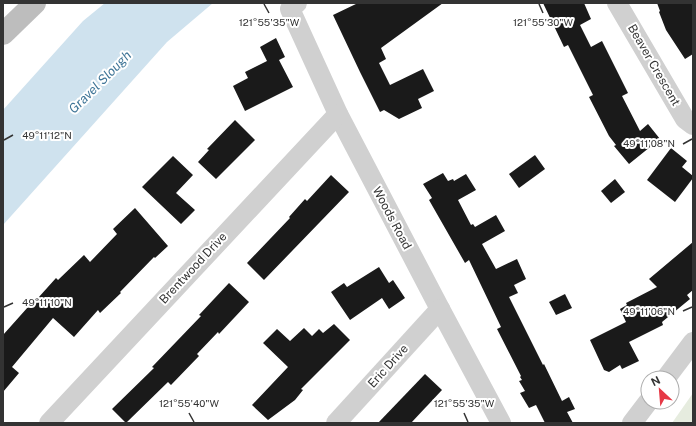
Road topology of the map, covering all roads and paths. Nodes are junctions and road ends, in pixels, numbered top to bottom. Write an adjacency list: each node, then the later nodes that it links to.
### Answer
1 (35, 3): 4 (street)
2 (617, 3): 6 (street, Beaver Crescent)
3 (293, 6): 5 (street, Woods Road)
4 (3, 34)
5 (338, 114): 7 (street, Woods Road); 11 (street, Brentwood Drive)
6 (693, 125)
7 (440, 309): 12 (street, Eric Drive); 13 (street, Woods Road)
8 (693, 342): 9 (street)
9 (672, 370)
10 (642, 410): 14 (street)
11 (49, 423)
12 (336, 423)
13 (501, 423)
14 (632, 423)

